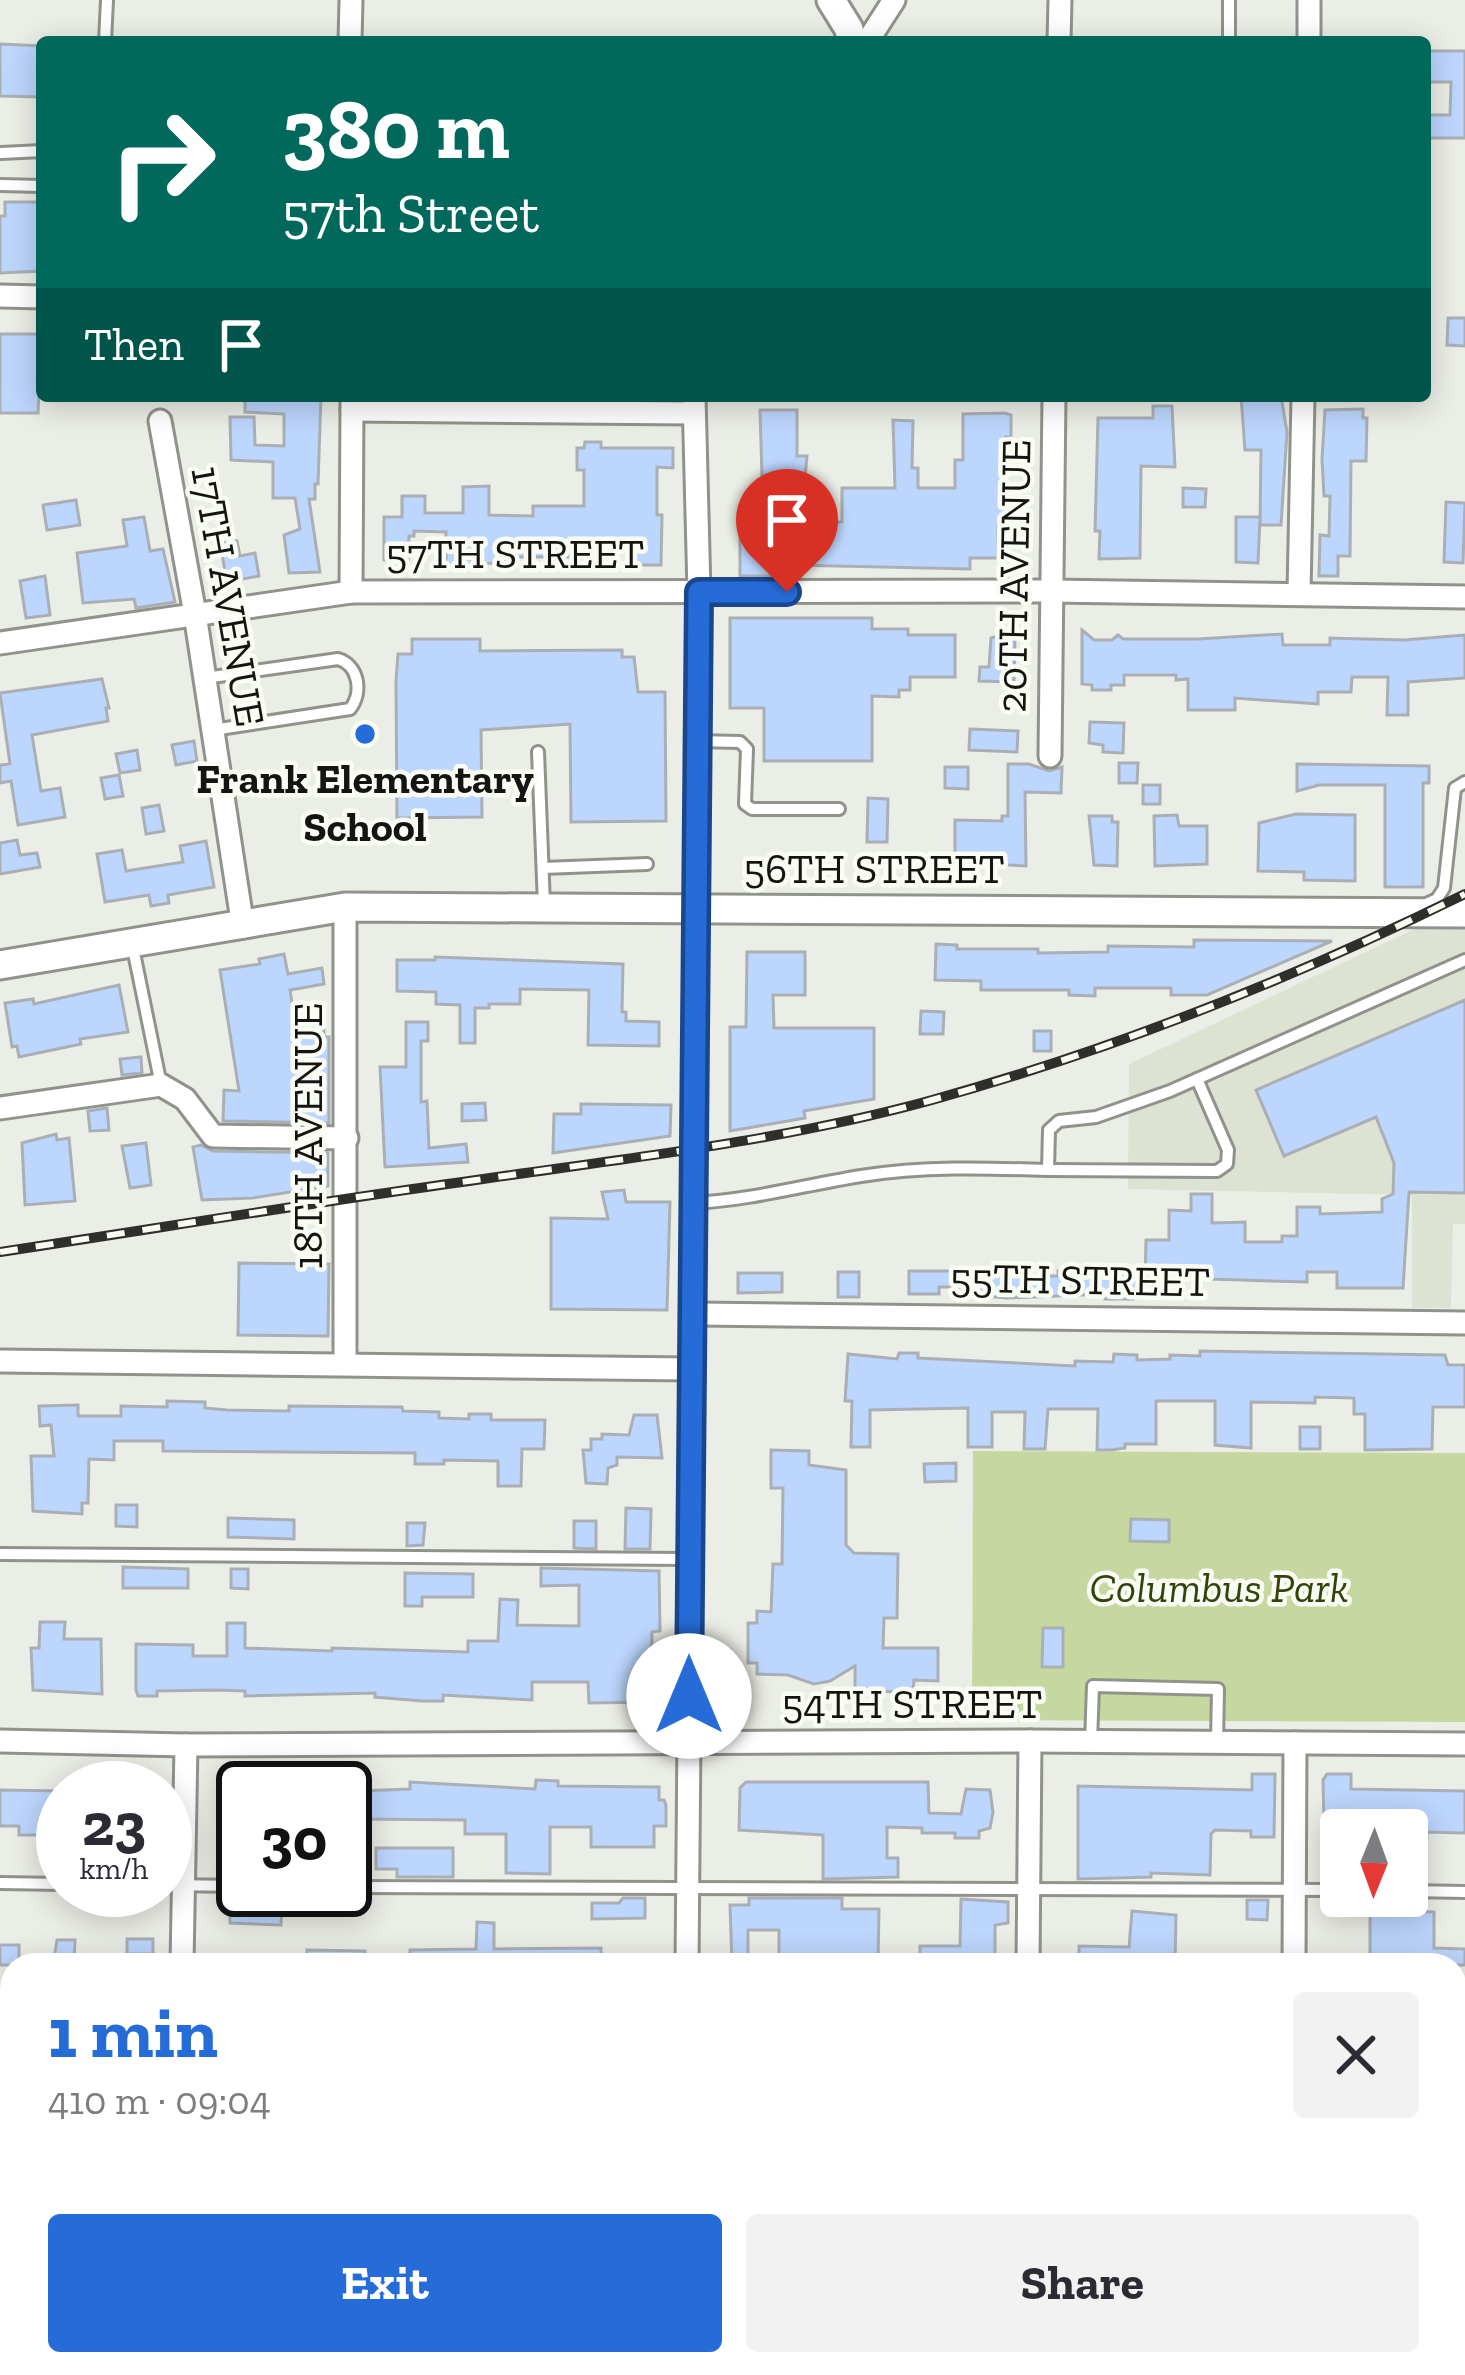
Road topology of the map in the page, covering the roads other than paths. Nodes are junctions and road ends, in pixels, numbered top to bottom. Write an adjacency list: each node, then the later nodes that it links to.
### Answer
1 (107, 0): 8 (lane)
2 (351, 0): 9 (street)
3 (831, 0): 10 (street)
4 (894, 0): 11 (street)
5 (1060, 0): 12 (street)
6 (1229, 0): 13 (lane)
7 (1310, 0): 14 (street)
8 (105, 36)
9 (350, 36)
10 (850, 36)
11 (871, 36)
12 (1059, 36)
13 (1229, 36)
14 (1309, 36)
15 (36, 152): 16 (lane)
16 (1, 153)
17 (0, 184): 18 (lane)
18 (36, 186)
19 (0, 296): 20 (street)
20 (36, 297)
21 (1054, 402): 27 (street, 20TH AVENUE)
22 (1303, 402): 30 (street)
23 (352, 403): 24 (street); 28 (street)
24 (529, 404): 25 (street)
25 (693, 404): 29 (street)
26 (160, 422): 32 (street, 17TH AVENUE)
27 (1050, 591): 29 (street, 57TH STREET); 30 (street, 57TH STREET); 38 (street, 20TH AVENUE)
28 (351, 592): 29 (street, 57TH STREET); 32 (street, 57TH STREET)
29 (699, 592): 36 (street)
30 (1299, 593): 31 (street, 57TH STREET)
31 (1465, 597)
32 (195, 614): 33 (street, 57TH STREET); 34 (street, 17TH AVENUE)
33 (0, 643)
34 (205, 678): 35 (street, 17TH AVENUE); 35 (lane)
35 (213, 730): 48 (street, 17TH AVENUE)
36 (697, 741): 40 (lane); 45 (street)
37 (538, 752): 42 (lane)
38 (1050, 756)
39 (1465, 782): 46 (lane)
40 (839, 809)
41 (647, 865): 42 (lane)
42 (543, 868): 44 (lane)
43 (345, 907): 44 (street, 56TH STREET); 48 (street, 56TH STREET); 55 (street, 18TH AVENUE)
44 (544, 908): 45 (street, 56TH STREET)
45 (694, 908): 46 (street, 56TH STREET); 57 (street)
46 (1415, 913): 47 (street, 56TH STREET)
47 (1465, 913)
48 (242, 927): 49 (street, 56TH STREET)
49 (132, 944): 51 (street, 56TH STREET); 53 (lane)
50 (1465, 960): 52 (lane)
51 (0, 964)
52 (1197, 1078): 56 (lane); 56 (lane)
53 (161, 1085): 54 (street); 55 (street)
54 (0, 1108)
55 (347, 1138): 61 (street, 18TH AVENUE)
56 (1048, 1170): 57 (lane)
57 (694, 1203): 58 (street)
58 (694, 1314): 59 (street, 55TH STREET); 62 (street)
59 (1465, 1323)
60 (0, 1361): 61 (street)
61 (345, 1364): 62 (street)
62 (691, 1369): 64 (street)
63 (0, 1554): 64 (lane)
64 (689, 1559): 67 (street)
65 (0, 1741): 72 (street, 54TH STREET)
66 (1030, 1741): 67 (street, 54TH STREET); 68 (street, 54TH STREET); 76 (street)
67 (688, 1742): 72 (street, 54TH STREET); 78 (street)
68 (1090, 1742): 69 (street, 54TH STREET); 69 (lane)
69 (1217, 1743): 70 (street, 54TH STREET)
70 (1294, 1743): 71 (street, 54TH STREET); 79 (street)
71 (1465, 1744)
72 (186, 1745): 73 (street)
73 (185, 1761)
74 (0, 1882): 75 (lane)
75 (36, 1883)
76 (1028, 1886): 78 (lane); 79 (lane); 86 (street)
77 (372, 1887): 78 (lane)
78 (687, 1888): 85 (street)
79 (1295, 1889): 80 (lane); 87 (street)
80 (1320, 1890)
81 (1428, 1891): 82 (lane)
82 (1465, 1892)
83 (177, 1917): 84 (street)
84 (181, 1953)
85 (687, 1953)
86 (1028, 1953)
87 (1294, 1953)

